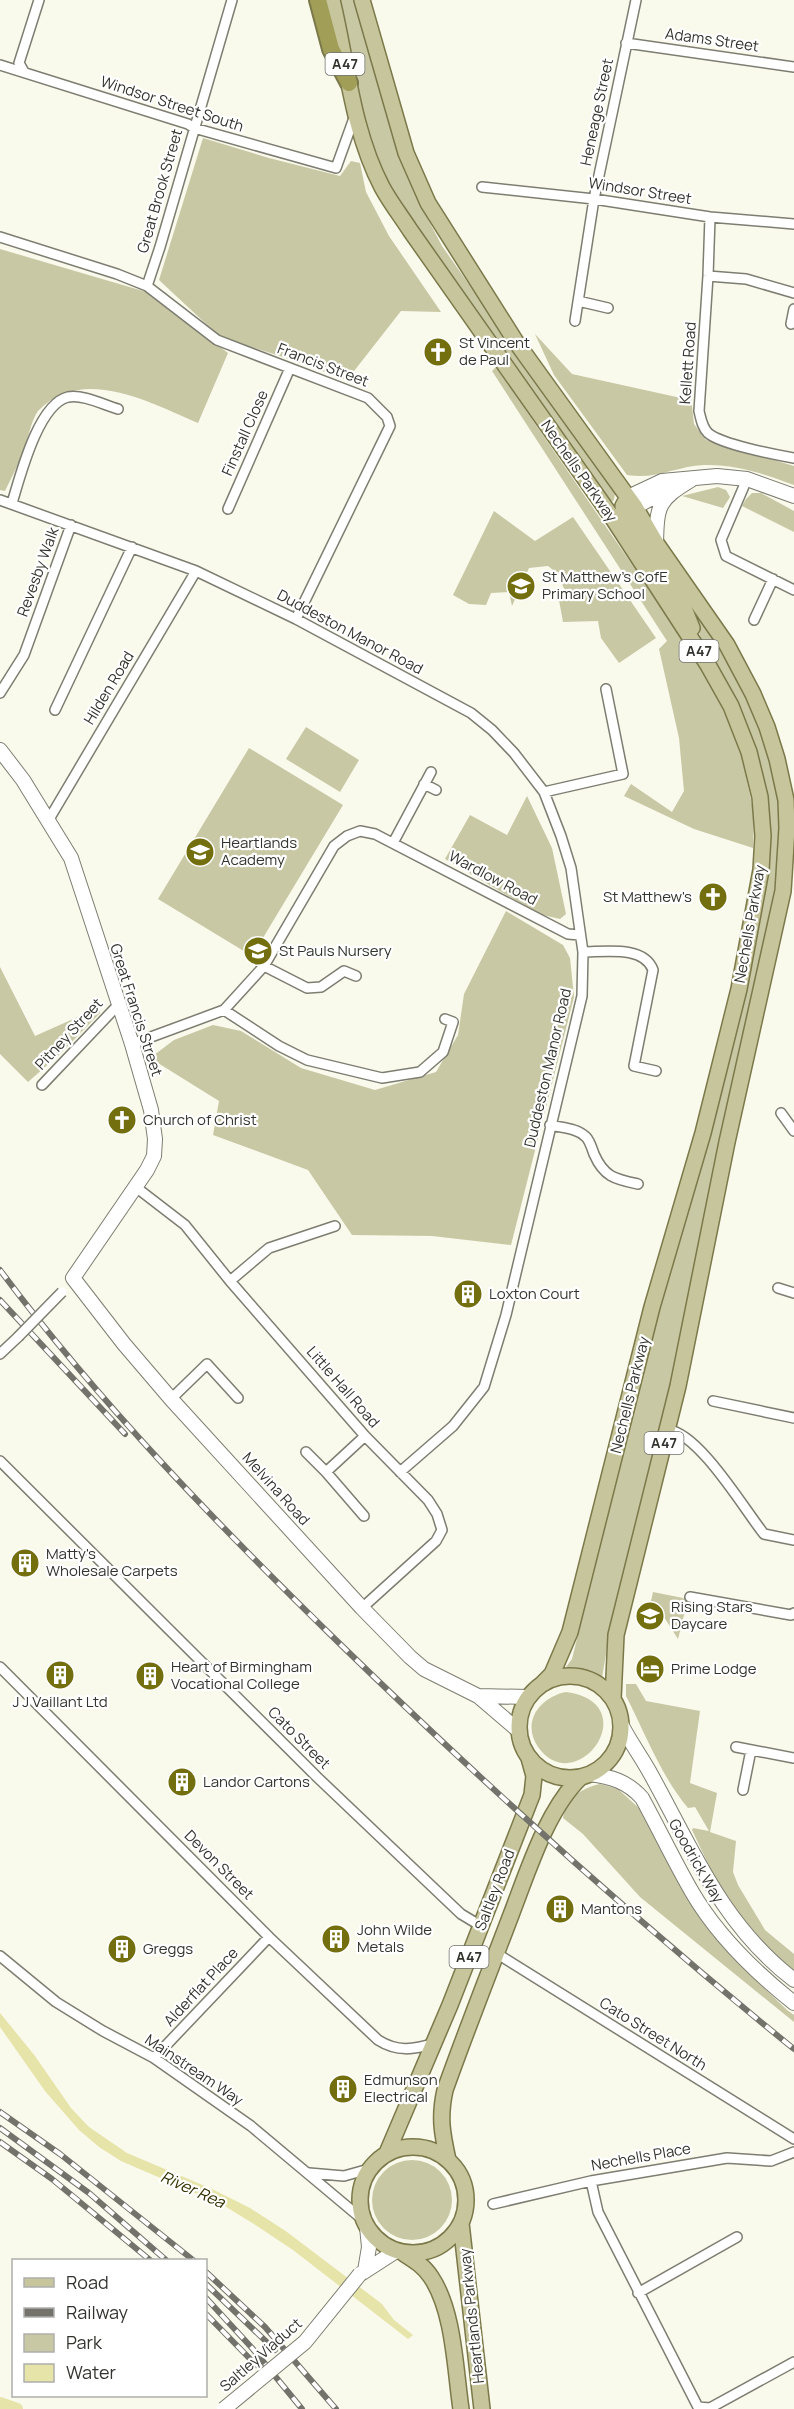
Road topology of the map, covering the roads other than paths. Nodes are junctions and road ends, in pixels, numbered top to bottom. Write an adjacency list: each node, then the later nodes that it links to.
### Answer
1 (39, 0): 10 (street)
2 (232, 0): 13 (street, Great Brook Street)
3 (318, 0): 11 (highway)
4 (332, 0): 11 (main road, Nechells Parkway / A47)
5 (362, 0): 36 (main road, Nechells Parkway / A47)
6 (636, 0): 7 (street, Heneage Street)
7 (626, 43): 9 (street, Adams Street); 15 (street, Heneage Street)
8 (0, 64): 10 (street, Windsor Street South)
9 (794, 67)
10 (24, 72): 13 (street, Windsor Street South)
11 (349, 83): 12 (main road, Nechells Parkway / A47)
12 (356, 113): 13 (street, Windsor Street South); 36 (main road, Nechells Parkway / A47)
13 (194, 128): 20 (street, Great Brook Street)
14 (482, 187): 15 (street, Windsor Street)
15 (594, 198): 16 (street, Windsor Street); 22 (street, Heneage Street)
16 (710, 217): 17 (street, Windsor Street); 19 (street, Kellett Road)
17 (794, 224)
18 (0, 237): 20 (street, Francis Street)
19 (708, 276): 21 (street); 29 (street, Kellett Road)
20 (147, 286): 27 (street, Francis Street)
21 (794, 293)
22 (578, 301): 23 (street); 25 (street, Heneage Street)
23 (608, 308)
24 (794, 309): 26 (street)
25 (575, 321)
26 (791, 324)
27 (290, 368): 35 (street, Finstall Close); 43 (street, Francis Street)
28 (118, 409): 34 (street)
29 (794, 458)
30 (695, 478): 31 (main road); 36 (main road); 38 (main road)
31 (747, 478): 32 (main road); 41 (street)
32 (794, 496)
33 (0, 500): 34 (street, Duddeston Manor Road)
34 (12, 503): 37 (street, Duddeston Manor Road)
35 (228, 509)
36 (625, 510): 38 (main road, Nechells Parkway / A47); 94 (main road, Nechells Parkway / A47)
37 (71, 525): 39 (street, Duddeston Manor Road); 46 (street, Revesby Walk)
38 (657, 543): 82 (main road, Nechells Parkway / A47)
39 (132, 547): 40 (street, Duddeston Manor Road); 47 (street)
40 (196, 571): 43 (street, Duddeston Manor Road); 53 (street, Hilden Road)
41 (773, 579): 42 (street); 44 (street)
42 (794, 590)
43 (296, 619): 52 (street, Duddeston Manor Road)
44 (754, 620)
45 (606, 688): 52 (street)
46 (0, 693)
47 (56, 710)
48 (0, 750): 53 (main road, Great Francis Street)
49 (431, 772): 50 (street)
50 (424, 784): 51 (street); 54 (street)
51 (436, 790)
52 (544, 792): 55 (street, Duddeston Manor Road)
53 (48, 821): 59 (main road, Great Francis Street)
54 (393, 843): 55 (street, Wardlow Road); 57 (street, Wardlow Road)
55 (580, 936): 56 (street, Duddeston Manor Road)
56 (583, 952): 63 (street); 66 (street, Duddeston Manor Road)
57 (264, 966): 58 (street); 60 (street, Wardlow Road)
58 (356, 975)
59 (118, 1005): 62 (main road, Great Francis Street); 64 (street, Pitney Street)
60 (224, 1010): 61 (street); 62 (street, Wardlow Road)
61 (453, 1021)
62 (132, 1044): 70 (main road, Great Francis Street)
63 (656, 1071)
64 (42, 1085)
65 (781, 1113): 67 (street)
66 (550, 1125): 68 (street); 87 (street, Duddeston Manor Road)
67 (794, 1131)
68 (615, 1179): 69 (street); 71 (street)
69 (638, 1184)
70 (137, 1188): 73 (main road, Great Francis Street); 74 (street, Little Hall Road)
71 (612, 1191)
72 (335, 1226): 74 (street)
73 (73, 1278): 77 (street, bridge); 79 (main road, Melvina Road)
74 (230, 1281): 83 (street, Little Hall Road)
75 (778, 1288): 76 (street)
76 (794, 1293)
77 (0, 1354)
78 (238, 1398): 79 (street)
79 (171, 1399): 91 (main road, Melvina Road)
80 (713, 1401): 81 (street)
81 (794, 1418)
82 (668, 1430): 89 (street); 97 (main road, Nechells Parkway / A47)
83 (364, 1436): 86 (street); 87 (street, Little Hall Road)
84 (306, 1452): 86 (street)
85 (0, 1461): 106 (street, Cato Street)
86 (326, 1472): 88 (street)
87 (400, 1472): 91 (street, Little Hall Road)
88 (364, 1516)
89 (794, 1540)
90 (690, 1597): 92 (street)
91 (362, 1608): 95 (main road, Melvina Road)
92 (794, 1613)
93 (0, 1667): 107 (street, Devon Street)
94 (541, 1685): 96 (main road, A47); 97 (main road, A47)
95 (478, 1696): 96 (main road, Melvina Road); 99 (main road, Melvina Road)
96 (528, 1697): 99 (main road)
97 (613, 1699): 98 (main road, A47)
98 (621, 1724): 104 (main road, A47); 110 (main road, Goodrick Way)
99 (519, 1731): 102 (main road, A47)
100 (736, 1747): 101 (street)
101 (751, 1750): 103 (street); 105 (street)
102 (529, 1758): 104 (main road); 106 (main road, Saltley Road / A47)
103 (794, 1758)
104 (586, 1775): 108 (main road, Saltley Road / A47); 111 (main road, Goodrick Way)
105 (743, 1790)
106 (481, 1926): 112 (main road, Saltley Road / A47)
107 (269, 1937): 112 (street, Devon Street); 113 (street, Alderflat Place)
108 (496, 1953): 114 (street, Cato Street North); 117 (main road, Saltley Road / A47)
109 (0, 1956): 113 (street, Mainstream Way)
110 (794, 1980)
111 (794, 2003)
112 (435, 2043): 116 (main road, Saltley Road / A47)
113 (154, 2058): 119 (street, Mainstream Way)
114 (794, 2139)
115 (794, 2152): 120 (street, Nechells Place)
116 (387, 2153): 117 (main road); 118 (main road)
117 (448, 2160): 123 (main road)
118 (369, 2169): 119 (street); 122 (main road)
119 (309, 2173): 122 (street, Mainstream Way)
120 (591, 2181): 121 (street, Nechells Place); 127 (street)
121 (493, 2204)
122 (364, 2223): 125 (main road); 126 (main road)
123 (461, 2223): 125 (main road); 131 (main road, Heartlands Parkway)
124 (737, 2236): 127 (street)
125 (399, 2252): 126 (main road, Saltley Viaduct); 130 (main road, Heartlands Parkway)
126 (362, 2273): 129 (main road, Saltley Viaduct, bridge)
127 (638, 2293): 128 (street)
128 (794, 2362)
129 (224, 2409)
130 (461, 2409)
131 (482, 2409)

